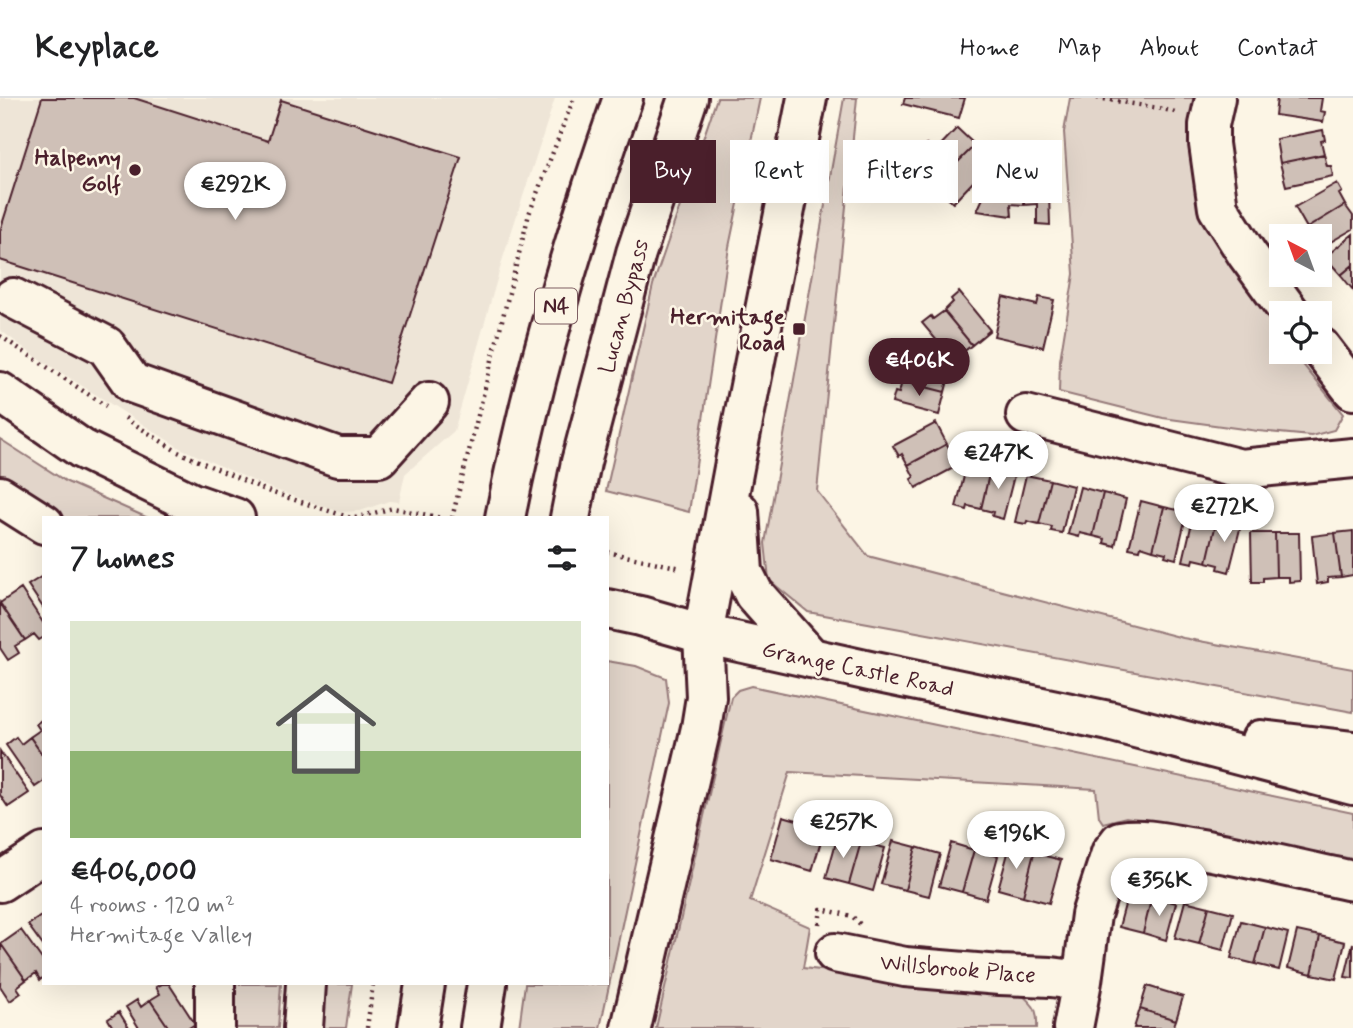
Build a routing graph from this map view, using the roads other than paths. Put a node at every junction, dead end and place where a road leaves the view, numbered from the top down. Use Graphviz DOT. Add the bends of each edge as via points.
graph roads {
  1 [pos="623,98"];
  2 [pos="688,98"];
  3 [pos="807,98"];
  4 [pos="1198,106"];
  5 [pos="13,298"];
  6 [pos="1281,301"];
  7 [pos="1332,363"];
  8 [pos="1353,390"];
  9 [pos="0,392"];
  10 [pos="429,402"];
  11 [pos="1026,415"];
  12 [pos="736,457"];
  13 [pos="1353,458"];
  14 [pos="1,502"];
  15 [pos="229,516"];
  16 [pos="505,516"];
  17 [pos="570,516"];
  18 [pos="42,523"];
  19 [pos="624,612"];
  20 [pos="703,634"];
  21 [pos="811,658"];
  22 [pos="1109,721"];
  23 [pos="1353,751"];
  24 [pos="1353,785"];
  25 [pos="42,854"];
  26 [pos="1353,880"];
  27 [pos="0,882"];
  28 [pos="826,944"];
  29 [pos="1082,981"];
  30 [pos="215,985"];
  31 [pos="306,985"];
  32 [pos="425,985"];
  33 [pos="487,985"];
  34 [pos="215,1028"];
  35 [pos="303,1028"];
  36 [pos="418,1028"];
  37 [pos="480,1028"];
  38 [pos="631,1028"];
  39 [pos="1073,1028"];
  1 -- 16 [label="main road, N4" via="565,273"];
  2 -- 17 [label="main road, Lucan Bypass" via="636,253"];
  3 -- 12 [label="main road"];
  4 -- 6 [label="main road" via="1209,125 1218,208"];
  5 -- 10 [label="main road" via="106,346 132,383 338,457 379,457"];
  7 -- 8 [label="main road"];
  9 -- 15 [label="main road" via="82,449 192,503"];
  11 -- 13 [label="main road" via="1241,470"];
  12 -- 20 [label="main road"];
  12 -- 21 [label="main road" via="743,572 754,594"];
  14 -- 18 [label="main road"];
  19 -- 20 [label="main road, Grange Castle Road"];
  20 -- 21 [label="main road, Grange Castle Road"];
  20 -- 38 [label="main road" via="706,696 701,728"];
  21 -- 22 [label="main road, Grange Castle Road"];
  22 -- 23 [label="main road, Grange Castle Road"];
  22 -- 24 [label="main road, Grange Castle Road"];
  25 -- 27 [label="main road"];
  26 -- 29 [label="main road" via="1226,853 1154,841 1120,841 1111,853 1091,915"];
  28 -- 29 [label="main road, Willsbrook Place" via="905,967"];
  29 -- 39 [label="main road"];
  30 -- 34 [label="main road"];
  31 -- 35 [label="main road"];
  32 -- 36 [label="main road"];
  33 -- 37 [label="main road"];
}
